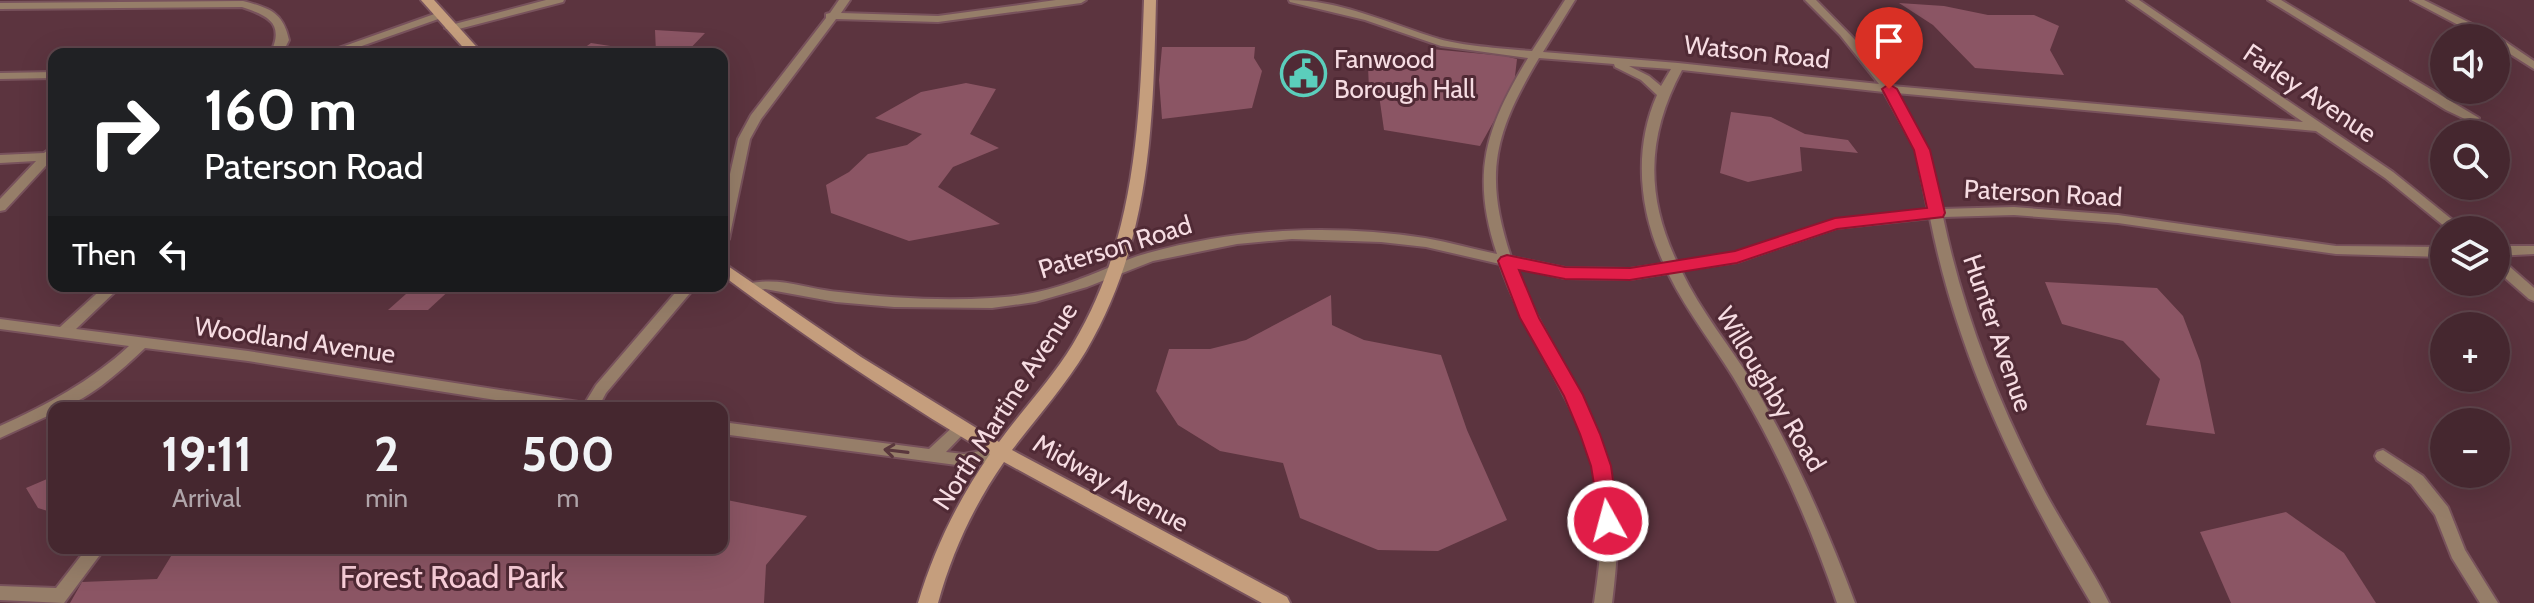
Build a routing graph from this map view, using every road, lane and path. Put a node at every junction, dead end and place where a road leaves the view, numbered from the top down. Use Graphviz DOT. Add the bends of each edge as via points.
graph roads {
  1 [pos="427,0"];
  2 [pos="559,0"];
  3 [pos="845,0"];
  4 [pos="1081,0"];
  5 [pos="1150,0"];
  6 [pos="1294,0"];
  7 [pos="1570,0"];
  8 [pos="1810,0"];
  9 [pos="2132,0"];
  10 [pos="2273,0"];
  11 [pos="2416,0"];
  12 [pos="188,2"];
  13 [pos="0,6"];
  14 [pos="440,15"];
  15 [pos="830,16"];
  16 [pos="2464,24"];
  17 [pos="451,28"];
  18 [pos="278,48"];
  19 [pos="345,48"];
  20 [pos="470,48"];
  21 [pos="2510,50"];
  22 [pos="1536,55"];
  23 [pos="1602,60"];
  24 [pos="1678,66"];
  25 [pos="2534,66"];
  26 [pos="48,75"];
  27 [pos="0,76"];
  28 [pos="1889,89"];
  29 [pos="1662,93"];
  30 [pos="2473,118"];
  31 [pos="2316,127"];
  32 [pos="48,154"];
  33 [pos="48,156"];
  34 [pos="0,159"];
  35 [pos="0,207"];
  36 [pos="728,212"];
  37 [pos="1937,213"];
  38 [pos="2440,216"];
  39 [pos="2534,250"];
  40 [pos="2510,251"];
  41 [pos="2430,252"];
  42 [pos="1507,261"];
  43 [pos="1672,269"];
  44 [pos="728,272"];
  45 [pos="1115,272"];
  46 [pos="2510,275"];
  47 [pos="749,288"];
  48 [pos="107,292"];
  49 [pos="684,292"];
  50 [pos="2534,296"];
  51 [pos="0,324"];
  52 [pos="64,331"];
  53 [pos="142,342"];
  54 [pos="59,402"];
  55 [pos="542,402"];
  56 [pos="593,402"];
  57 [pos="48,408"];
  58 [pos="961,428"];
  59 [pos="728,429"];
  60 [pos="0,432"];
  61 [pos="1001,453"];
  62 [pos="932,456"];
  63 [pos="2383,456"];
  64 [pos="92,554"];
  65 [pos="0,593"];
  66 [pos="57,599"];
  67 [pos="928,603"];
  68 [pos="1280,603"];
  69 [pos="1603,603"];
  70 [pos="1846,603"];
  71 [pos="2100,603"];
  72 [pos="2489,603"];
  1 -- 14 [label="main road"];
  2 -- 17 [label="street"];
  3 -- 15 [label="street"];
  4 -- 15 [label="street" via="938,19"];
  5 -- 45 [label="main road, North Martine Avenue" via="1140,188"];
  6 -- 22 [label="street, Watson Road" via="1441,43"];
  7 -- 22 [label="street"];
  8 -- 28 [label="street, Hunter Avenue"];
  9 -- 31 [label="street, Farley Avenue"];
  10 -- 30 [label="street"];
  11 -- 16 [label="street"];
  12 -- 13 [label="street"];
  12 -- 18 [label="street" via="243,4 273,15 283,34"];
  14 -- 17 [label="main road"];
  14 -- 19 [label="street"];
  15 -- 36 [label="street" via="744,139"];
  17 -- 20 [label="main road"];
  21 -- 25 [label="street"];
  22 -- 23 [label="street, Watson Road"];
  22 -- 42 [label="street" via="1504,112 1491,151 1491,209"];
  23 -- 24 [label="street, Watson Road"];
  23 -- 29 [label="street" via="1639,74"];
  24 -- 28 [label="street, Watson Road"];
  24 -- 29 [label="street, Willoughby Road"];
  26 -- 27 [label="street"];
  28 -- 31 [label="street, Watson Road"];
  28 -- 37 [label="street, Hunter Avenue" via="1922,150"];
  29 -- 43 [label="street, Willoughby Road" via="1647,140 1647,171"];
  31 -- 38 [label="street, Farley Avenue"];
  32 -- 34 [label="street"];
  33 -- 35 [label="street"];
  37 -- 41 [label="street, Paterson Road" via="2060,213 2336,250"];
  37 -- 43 [label="street, Paterson Road" via="1835,224 1737,257"];
  37 -- 71 [label="street, Hunter Avenue" via="1955,297 2017,456"];
  39 -- 40 [label="street"];
  42 -- 43 [label="street, Paterson Road" via="1587,275"];
  42 -- 45 [label="street, Paterson Road" via="1396,239 1292,235 1193,248 1150,257"];
  42 -- 69 [label="street" via="1529,318 1573,395 1601,466 1609,541"];
  43 -- 70 [label="street, Willoughby Road" via="1752,394 1804,492"];
  44 -- 47 [label="main road, Midway Avenue"];
  45 -- 47 [label="street, Paterson Road" via="1035,297 967,305 836,297 765,284"];
  45 -- 61 [label="main road, North Martine Avenue" via="1079,348"];
  46 -- 50 [label="street"];
  47 -- 58 [label="main road, Midway Avenue"];
  48 -- 52 [label="street"];
  49 -- 56 [label="street"];
  51 -- 52 [label="street, Woodland Avenue"];
  52 -- 53 [label="street, Woodland Avenue"];
  53 -- 54 [label="street" via="115,367"];
  53 -- 55 [label="street, Woodland Avenue"];
  57 -- 60 [label="street"];
  58 -- 61 [label="main road, Midway Avenue"];
  58 -- 62 [label="street"];
  62 -- 59 [label="street, one-way"];
  61 -- 62 [label="street" via="964,460"];
  61 -- 67 [label="main road, North Martine Avenue" via="957,525"];
  61 -- 68 [label="main road, Midway Avenue"];
  63 -- 72 [label="street" via="2417,480 2442,512 2458,553"];
  64 -- 66 [label="street"];
  65 -- 66 [label="street"];
}
